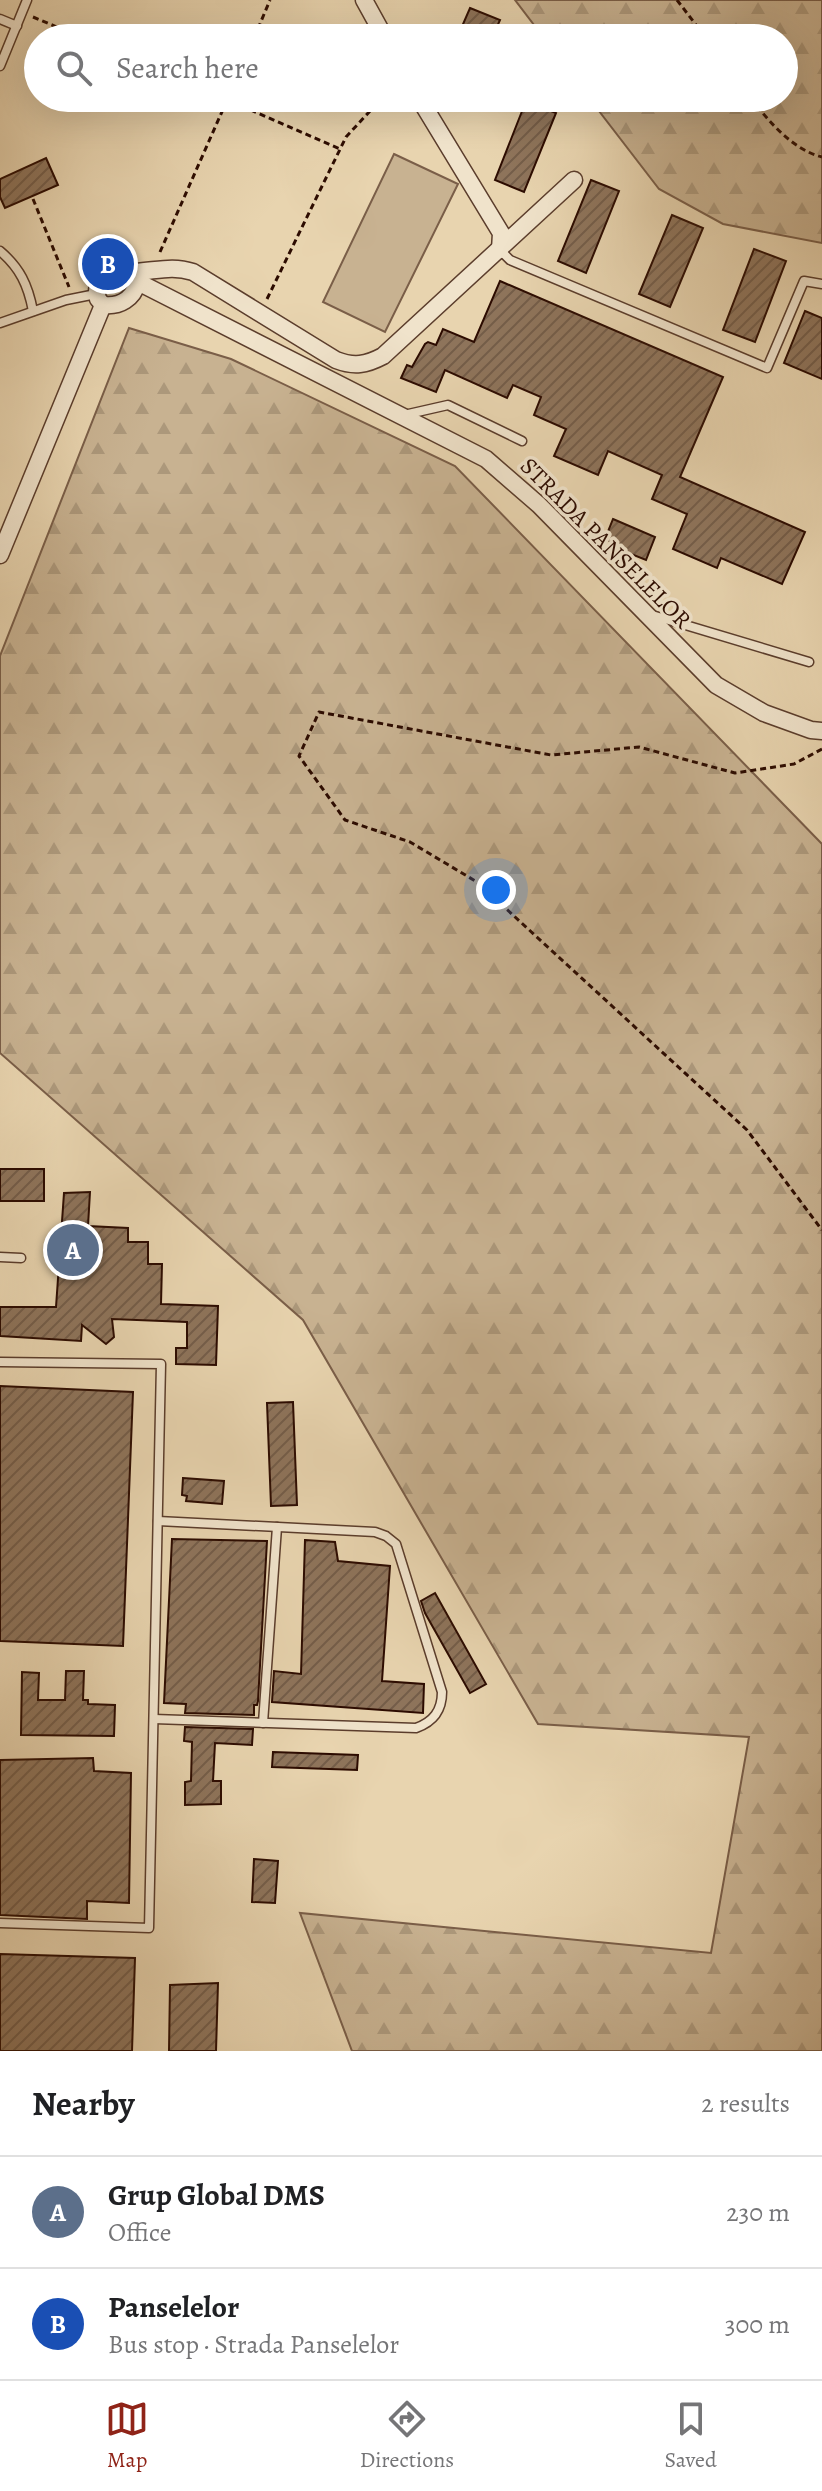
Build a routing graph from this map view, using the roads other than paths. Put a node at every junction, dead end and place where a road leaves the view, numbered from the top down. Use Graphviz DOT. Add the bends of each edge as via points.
graph roads {
  1 [pos="27,0"];
  2 [pos="364,0"];
  3 [pos="0,19"];
  4 [pos="377,24"];
  5 [pos="17,26"];
  6 [pos="0,66"];
  7 [pos="428,112"];
  8 [pos="574,180"];
  9 [pos="500,250"];
  10 [pos="0,251"];
  11 [pos="135,278"];
  12 [pos="822,284"];
  13 [pos="99,299"];
  14 [pos="33,311"];
  15 [pos="0,323"];
  16 [pos="402,416"];
  17 [pos="522,441"];
  18 [pos="0,555"];
  19 [pos="643,612"];
  20 [pos="809,662"];
  21 [pos="822,731"];
  22 [pos="0,1257"];
  23 [pos="21,1258"];
  24 [pos="0,1362"];
  25 [pos="158,1521"];
  26 [pos="277,1527"];
  27 [pos="154,1719"];
  28 [pos="263,1723"];
  29 [pos="0,1923"];
  1 -- 5 [label="lane"];
  2 -- 4 [label="street"];
  3 -- 5 [label="lane"];
  5 -- 6 [label="lane"];
  7 -- 9 [label="street" via="501,233"];
  8 -- 9 [label="street"];
  9 -- 11 [label="street" via="370,363 336,360 193,272 179,267"];
  9 -- 12 [label="lane" via="510,260 767,368 804,281"];
  10 -- 14 [label="lane" via="23,276"];
  11 -- 13 [label="street" via="134,293 125,302 113,306"];
  11 -- 13 [label="street" via="117,271 101,280"];
  11 -- 16 [label="street, STRADA PANSELELOR"];
  13 -- 14 [label="lane" via="73,298"];
  13 -- 18 [label="street"];
  14 -- 15 [label="lane"];
  16 -- 17 [label="lane" via="448,405"];
  16 -- 19 [label="street, STRADA PANSELELOR" via="486,459 539,505"];
  19 -- 20 [label="lane"];
  19 -- 21 [label="street, STRADA PANSELELOR" via="716,685 764,713"];
  22 -- 23 [label="lane"];
  24 -- 25 [label="lane" via="161,1364"];
  25 -- 26 [label="lane"];
  25 -- 27 [label="lane"];
  26 -- 28 [label="lane"];
  26 -- 28 [label="lane" via="375,1532 396,1544 442,1699 432,1720 416,1728"];
  27 -- 28 [label="lane"];
  27 -- 29 [label="lane" via="149,1928"];
}
